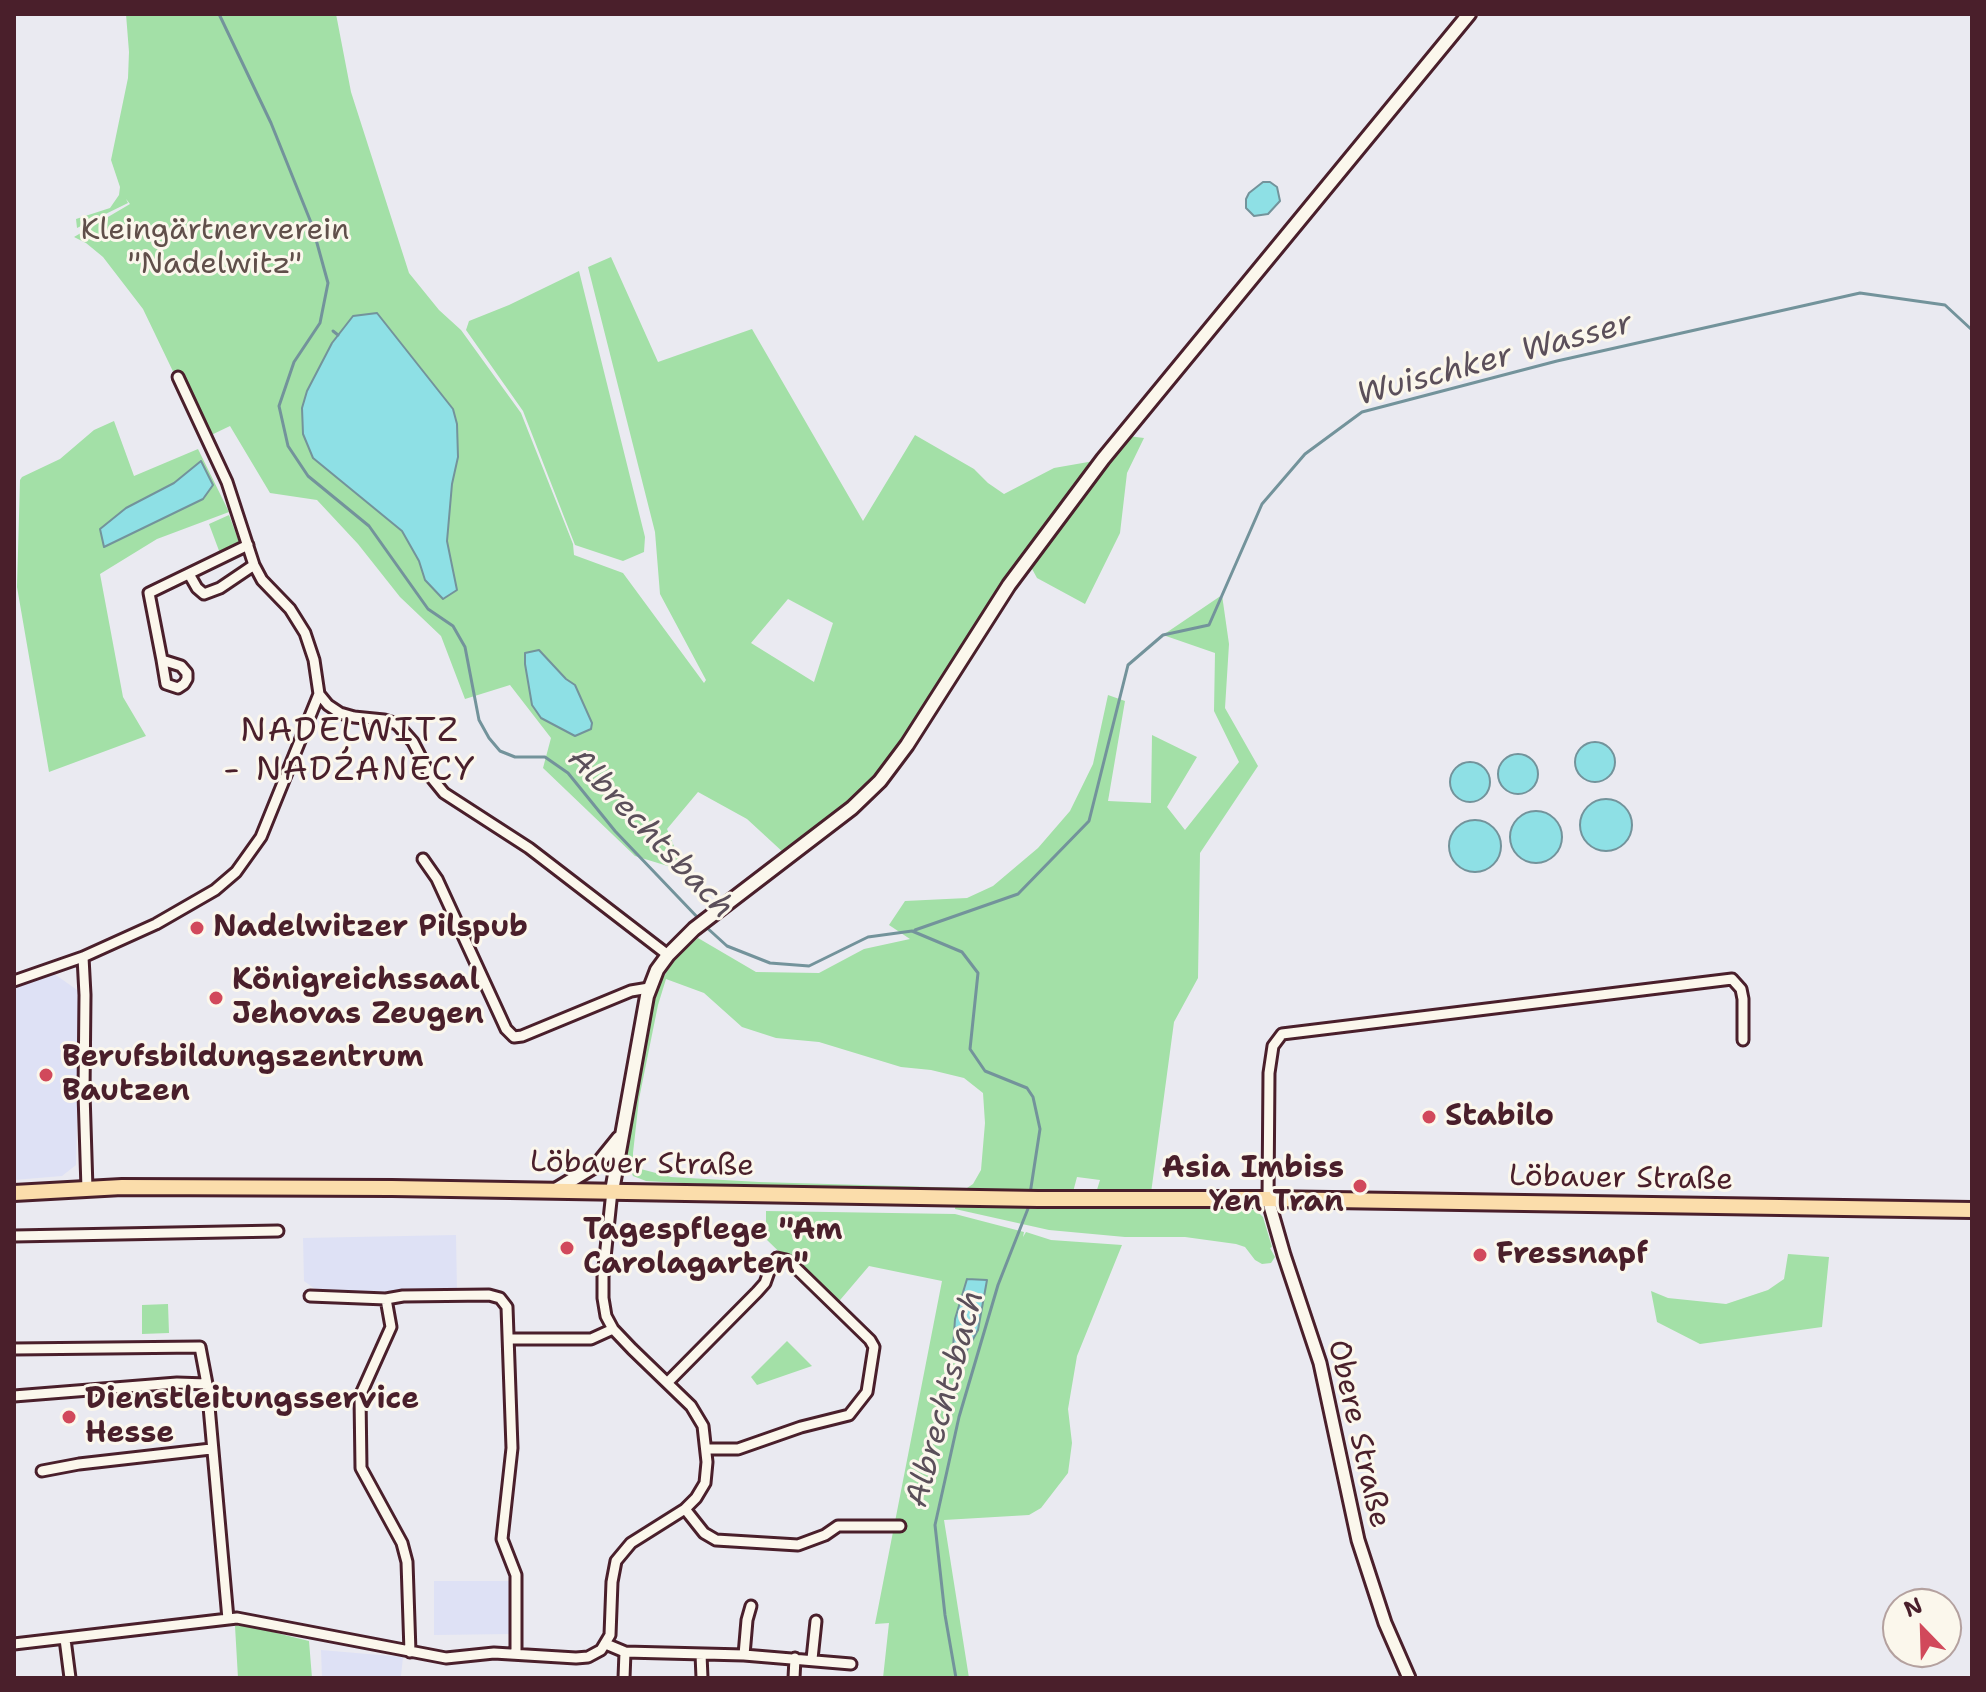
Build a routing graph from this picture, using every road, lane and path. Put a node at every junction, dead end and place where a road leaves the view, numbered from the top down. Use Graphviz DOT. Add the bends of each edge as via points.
graph roads {
  1 [pos="1469,14"];
  2 [pos="178,377"];
  3 [pos="248,545"];
  4 [pos="254,565"];
  5 [pos="189,574"];
  6 [pos="162,660"];
  7 [pos="319,694"];
  8 [pos="423,859"];
  9 [pos="668,955"];
  10 [pos="83,957"];
  11 [pos="14,981"];
  12 [pos="649,988"];
  13 [pos="1743,1040"];
  14 [pos="619,1138"];
  15 [pos="87,1189"];
  16 [pos="557,1189"];
  17 [pos="612,1191"];
  18 [pos="14,1193"];
  19 [pos="1268,1199"];
  20 [pos="1972,1210"];
  21 [pos="278,1231"];
  22 [pos="14,1236"];
  23 [pos="310,1296"];
  24 [pos="386,1299"];
  25 [pos="613,1329"];
  26 [pos="510,1339"];
  27 [pos="14,1349"];
  28 [pos="668,1382"];
  29 [pos="207,1384"];
  30 [pos="14,1396"];
  31 [pos="211,1449"];
  32 [pos="707,1449"];
  33 [pos="42,1471"];
  34 [pos="685,1509"];
  35 [pos="900,1526"];
  36 [pos="751,1606"];
  37 [pos="228,1619"];
  38 [pos="816,1621"];
  39 [pos="65,1639"];
  40 [pos="14,1644"];
  41 [pos="606,1644"];
  42 [pos="410,1652"];
  43 [pos="625,1652"];
  44 [pos="516,1654"];
  45 [pos="701,1654"];
  46 [pos="744,1655"];
  47 [pos="795,1658"];
  48 [pos="812,1659"];
  49 [pos="851,1664"];
  50 [pos="70,1678"];
  51 [pos="624,1678"];
  52 [pos="702,1678"];
  53 [pos="794,1678"];
  54 [pos="1409,1678"];
  1 -- 9 [label="main road" via="1103,459 1009,585 880,781"];
  2 -- 3 [label="street" via="227,482"];
  3 -- 4 [label="street"];
  3 -- 5 [label="street"];
  4 -- 5 [label="street" via="204,594"];
  4 -- 7 [label="street" via="305,633"];
  5 -- 6 [label="street" via="149,593"];
  7 -- 9 [label="street" via="340,713 397,724 444,793 529,848"];
  7 -- 10 [label="street" via="261,837 236,872 180,911"];
  8 -- 12 [label="street" via="514,1037"];
  9 -- 12 [label="main road"];
  10 -- 11 [label="street"];
  10 -- 15 [label="street"];
  12 -- 14 [label="main road"];
  13 -- 19 [label="street" via="1743,999 1732,979 1282,1034 1273,1046 1269,1073"];
  14 -- 16 [label="main road" via="598,1164"];
  14 -- 17 [label="main road"];
  15 -- 16 [label="main road, Löbauer Straße"];
  15 -- 18 [label="main road, Löbauer Straße"];
  16 -- 17 [label="main road, Löbauer Straße"];
  17 -- 19 [label="main road, Löbauer Straße"];
  17 -- 25 [label="street" via="603,1298"];
  19 -- 20 [label="main road, Löbauer Straße"];
  19 -- 54 [label="street, Obere Straße" via="1320,1363 1358,1540"];
  21 -- 22 [label="street"];
  23 -- 24 [label="street"];
  24 -- 26 [label="street" via="495,1296 507,1307"];
  24 -- 42 [label="street" via="391,1327 360,1396 361,1468 402,1543"];
  25 -- 26 [label="street" via="591,1339"];
  25 -- 28 [label="street"];
  26 -- 44 [label="street" via="512,1448 502,1539 516,1575"];
  27 -- 29 [label="street" via="200,1347"];
  28 -- 32 [label="street" via="699,1417"];
  28 -- 32 [label="street" via="757,1292 777,1258 795,1267 870,1340 874,1347 867,1392 849,1415 738,1449"];
  29 -- 30 [label="street"];
  29 -- 31 [label="street"];
  31 -- 33 [label="street"];
  31 -- 37 [label="street"];
  32 -- 34 [label="street" via="705,1483"];
  34 -- 35 [label="street" via="716,1540 798,1545 838,1526"];
  34 -- 41 [label="street" via="639,1537 616,1561"];
  36 -- 46 [label="street"];
  37 -- 39 [label="street"];
  37 -- 42 [label="street"];
  38 -- 48 [label="street"];
  39 -- 40 [label="street"];
  39 -- 50 [label="street"];
  41 -- 43 [label="street"];
  41 -- 44 [label="street" via="588,1657"];
  42 -- 44 [label="street" via="446,1658"];
  43 -- 45 [label="street"];
  43 -- 51 [label="street"];
  45 -- 46 [label="street"];
  45 -- 52 [label="street"];
  46 -- 47 [label="street"];
  47 -- 48 [label="street"];
  47 -- 53 [label="street"];
  48 -- 49 [label="street"];
}
